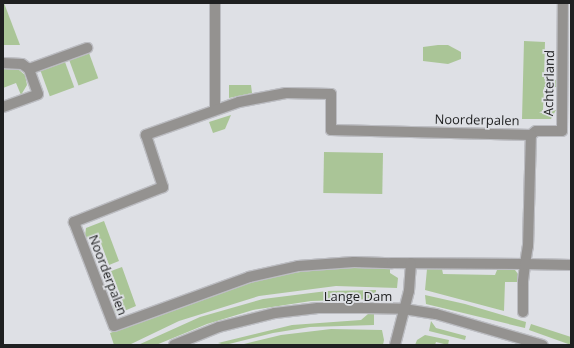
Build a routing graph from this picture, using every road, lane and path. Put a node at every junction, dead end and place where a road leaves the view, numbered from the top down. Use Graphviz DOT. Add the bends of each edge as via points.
graph roads {
  1 [pos="215,3"];
  2 [pos="563,3"];
  3 [pos="87,48"];
  4 [pos="3,63"];
  5 [pos="29,69"];
  6 [pos="567,101"];
  7 [pos="3,107"];
  8 [pos="215,109"];
  9 [pos="531,135"];
  10 [pos="411,263"];
  11 [pos="525,264"];
  12 [pos="571,265"];
  13 [pos="404,309"];
  14 [pos="523,312"];
  15 [pos="174,345"];
  16 [pos="395,345"];
  17 [pos="543,345"];
  1 -- 8 [label="street"];
  2 -- 6 [label="street, Achterland"];
  3 -- 5 [label="street"];
  4 -- 5 [label="street" via="22,64"];
  5 -- 7 [label="street" via="38,94"];
  6 -- 9 [label="street, Achterland" via="562,131 536,131"];
  8 -- 9 [label="street, Noorderpalen" via="272,95 331,94 331,130"];
  8 -- 10 [label="street, Noorderpalen" via="146,135 163,187 74,222 114,326 266,272 338,263"];
  9 -- 11 [label="street, Noorderpalen"];
  10 -- 11 [label="street, Noorderpalen"];
  10 -- 13 [label="street" via="409,291"];
  11 -- 12 [label="street"];
  11 -- 14 [label="street"];
  13 -- 15 [label="street, Lange Dam" via="318,308 275,313 219,327"];
  13 -- 16 [label="street"];
  13 -- 17 [label="street, Lange Dam" via="480,325"];
}
